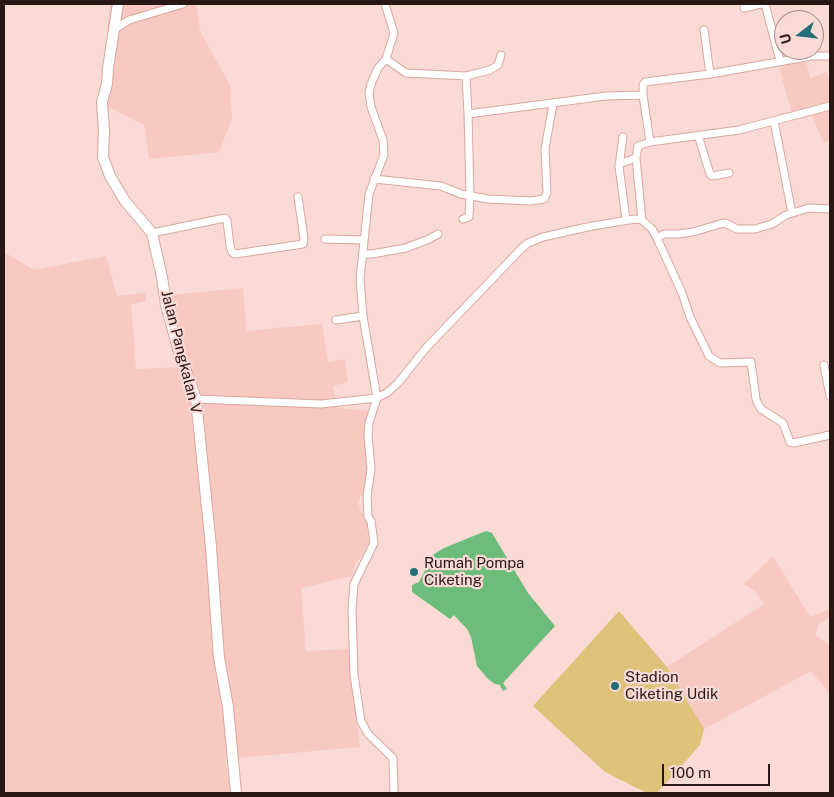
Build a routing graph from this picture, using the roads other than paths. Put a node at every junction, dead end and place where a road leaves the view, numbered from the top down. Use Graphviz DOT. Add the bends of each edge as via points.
graph roads {
  1 [pos="118,4"];
  2 [pos="183,4"];
  3 [pos="385,4"];
  4 [pos="761,4"];
  5 [pos="765,4"];
  6 [pos="744,8"];
  7 [pos="115,30"];
  8 [pos="704,30"];
  9 [pos="502,55"];
  10 [pos="830,56"];
  11 [pos="386,59"];
  12 [pos="780,61"];
  13 [pos="710,74"];
  14 [pos="466,76"];
  15 [pos="643,95"];
  16 [pos="553,104"];
  17 [pos="830,106"];
  18 [pos="468,114"];
  19 [pos="774,121"];
  20 [pos="698,136"];
  21 [pos="623,137"];
  22 [pos="650,142"];
  23 [pos="636,158"];
  24 [pos="619,164"];
  25 [pos="729,172"];
  26 [pos="374,179"];
  27 [pos="470,195"];
  28 [pos="298,197"];
  29 [pos="830,209"];
  30 [pos="792,213"];
  31 [pos="463,219"];
  32 [pos="626,220"];
  33 [pos="642,220"];
  34 [pos="152,233"];
  35 [pos="438,234"];
  36 [pos="657,238"];
  37 [pos="325,239"];
  38 [pos="364,240"];
  39 [pos="363,254"];
  40 [pos="363,316"];
  41 [pos="336,320"];
  42 [pos="824,365"];
  43 [pos="830,396"];
  44 [pos="196,398"];
  45 [pos="377,398"];
  46 [pos="830,435"];
  47 [pos="236,793"];
  48 [pos="394,793"];
  1 -- 7 [label="street, Jalan Pangkalan V"];
  2 -- 7 [label="street" via="129,20"];
  3 -- 11 [label="street" via="394,33"];
  4 -- 6 [label="street"];
  5 -- 12 [label="street"];
  7 -- 34 [label="street, Jalan Pangkalan V" via="102,102 102,157 125,201"];
  8 -- 13 [label="street"];
  9 -- 14 [label="street" via="498,65 490,70"];
  10 -- 12 [label="street"];
  11 -- 14 [label="street" via="406,73"];
  11 -- 26 [label="street" via="378,68 369,93 384,147"];
  12 -- 13 [label="street"];
  13 -- 15 [label="street" via="651,80 643,85"];
  14 -- 18 [label="street"];
  15 -- 16 [label="street" via="615,95"];
  15 -- 22 [label="street"];
  16 -- 18 [label="street"];
  16 -- 27 [label="street" via="545,149 546,197 531,201"];
  17 -- 19 [label="street"];
  18 -- 27 [label="street"];
  19 -- 20 [label="street"];
  19 -- 30 [label="street"];
  20 -- 22 [label="street"];
  20 -- 25 [label="street" via="710,174"];
  21 -- 24 [label="street"];
  22 -- 23 [label="street" via="638,146"];
  23 -- 24 [label="street"];
  23 -- 33 [label="street"];
  24 -- 32 [label="street"];
  26 -- 27 [label="street" via="441,186"];
  26 -- 38 [label="street" via="369,194"];
  27 -- 31 [label="street" via="469,217"];
  28 -- 34 [label="street" via="304,238 302,244 235,254 230,246 225,218"];
  29 -- 30 [label="street" via="809,208"];
  30 -- 36 [label="street" via="755,229 737,229 725,223"];
  32 -- 33 [label="street"];
  32 -- 45 [label="street" via="562,232 528,243 426,348 398,383"];
  33 -- 36 [label="street"];
  34 -- 44 [label="street, Jalan Pangkalan V" via="166,305"];
  35 -- 39 [label="street" via="406,248"];
  36 -- 46 [label="street" via="709,356 720,362 751,362 758,404 783,423 790,442"];
  37 -- 38 [label="street"];
  38 -- 39 [label="street"];
  39 -- 40 [label="street" via="360,279"];
  40 -- 41 [label="street"];
  40 -- 45 [label="street"];
  42 -- 43 [label="street"];
  44 -- 45 [label="street" via="321,404"];
  44 -- 47 [label="street, Jalan Pangkalan V" via="219,658 228,707"];
  45 -- 48 [label="street" via="369,423 371,469 366,496 374,543 352,592 354,675 363,725 393,758"];
}
